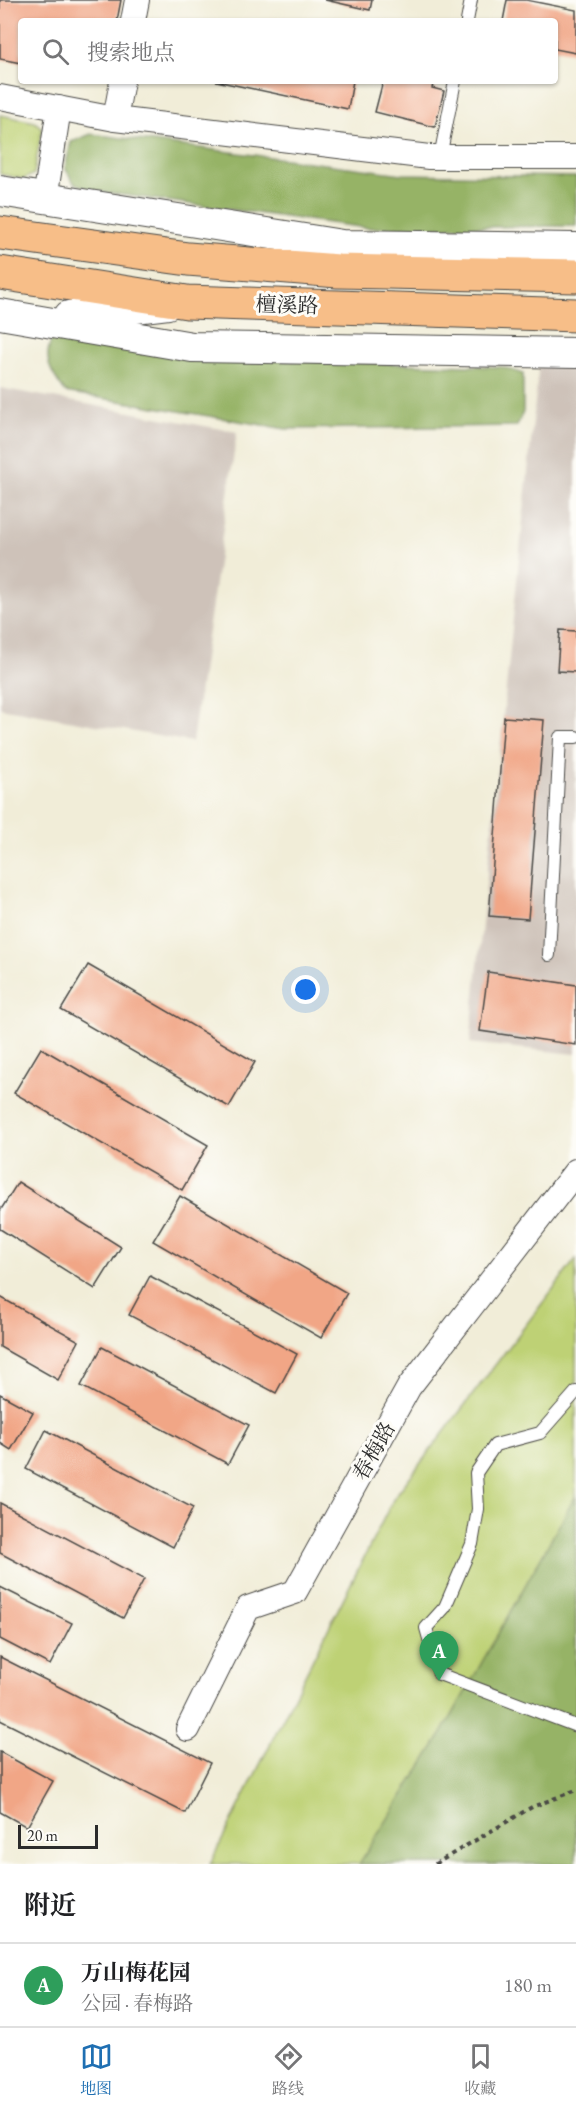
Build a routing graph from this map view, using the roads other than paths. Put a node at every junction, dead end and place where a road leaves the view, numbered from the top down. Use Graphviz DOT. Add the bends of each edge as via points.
graph roads {
  1 [pos="137,0"];
  2 [pos="471,0"];
  3 [pos="134,18"];
  4 [pos="468,18"];
  5 [pos="121,84"];
  6 [pos="454,84"];
  7 [pos="0,97"];
  8 [pos="59,108"];
  9 [pos="115,119"];
  10 [pos="440,157"];
  11 [pos="576,157"];
  12 [pos="0,191"];
  13 [pos="45,199"];
  14 [pos="0,233"];
  15 [pos="576,248"];
  16 [pos="182,258"];
  17 [pos="380,259"];
  18 [pos="0,273"];
  19 [pos="576,276"];
  20 [pos="187,302"];
  21 [pos="0,315"];
  22 [pos="576,315"];
  23 [pos="34,320"];
  24 [pos="576,353"];
  25 [pos="576,737"];
  26 [pos="549,955"];
  27 [pos="576,1171"];
  28 [pos="576,1392"];
  29 [pos="576,1726"];
  30 [pos="188,1729"];
  1 -- 3 [label="street"];
  2 -- 4 [label="lane"];
  5 -- 9 [label="street"];
  6 -- 10 [label="lane"];
  7 -- 8 [label="street"];
  8 -- 9 [label="street"];
  8 -- 13 [label="street"];
  9 -- 10 [label="street"];
  10 -- 11 [label="street"];
  12 -- 13 [label="street"];
  13 -- 16 [label="street"];
  13 -- 17 [label="street" via="342,245"];
  14 -- 16 [label="main road, 檀溪路"];
  15 -- 17 [label="street"];
  16 -- 17 [label="main road, 檀溪路" via="338,271"];
  17 -- 19 [label="main road, 檀溪路"];
  18 -- 20 [label="main road, 檀溪路"];
  20 -- 22 [label="main road, 檀溪路"];
  20 -- 23 [label="street"];
  21 -- 23 [label="street"];
  23 -- 24 [label="street" via="192,346"];
  25 -- 26 [label="lane" via="560,737"];
  27 -- 30 [label="street, 春梅路" via="409,1387 296,1592 248,1608"];
  28 -- 29 [label="lane" via="540,1433 495,1445 476,1473 478,1509 472,1544 445,1607 426,1628 439,1674"];
}
